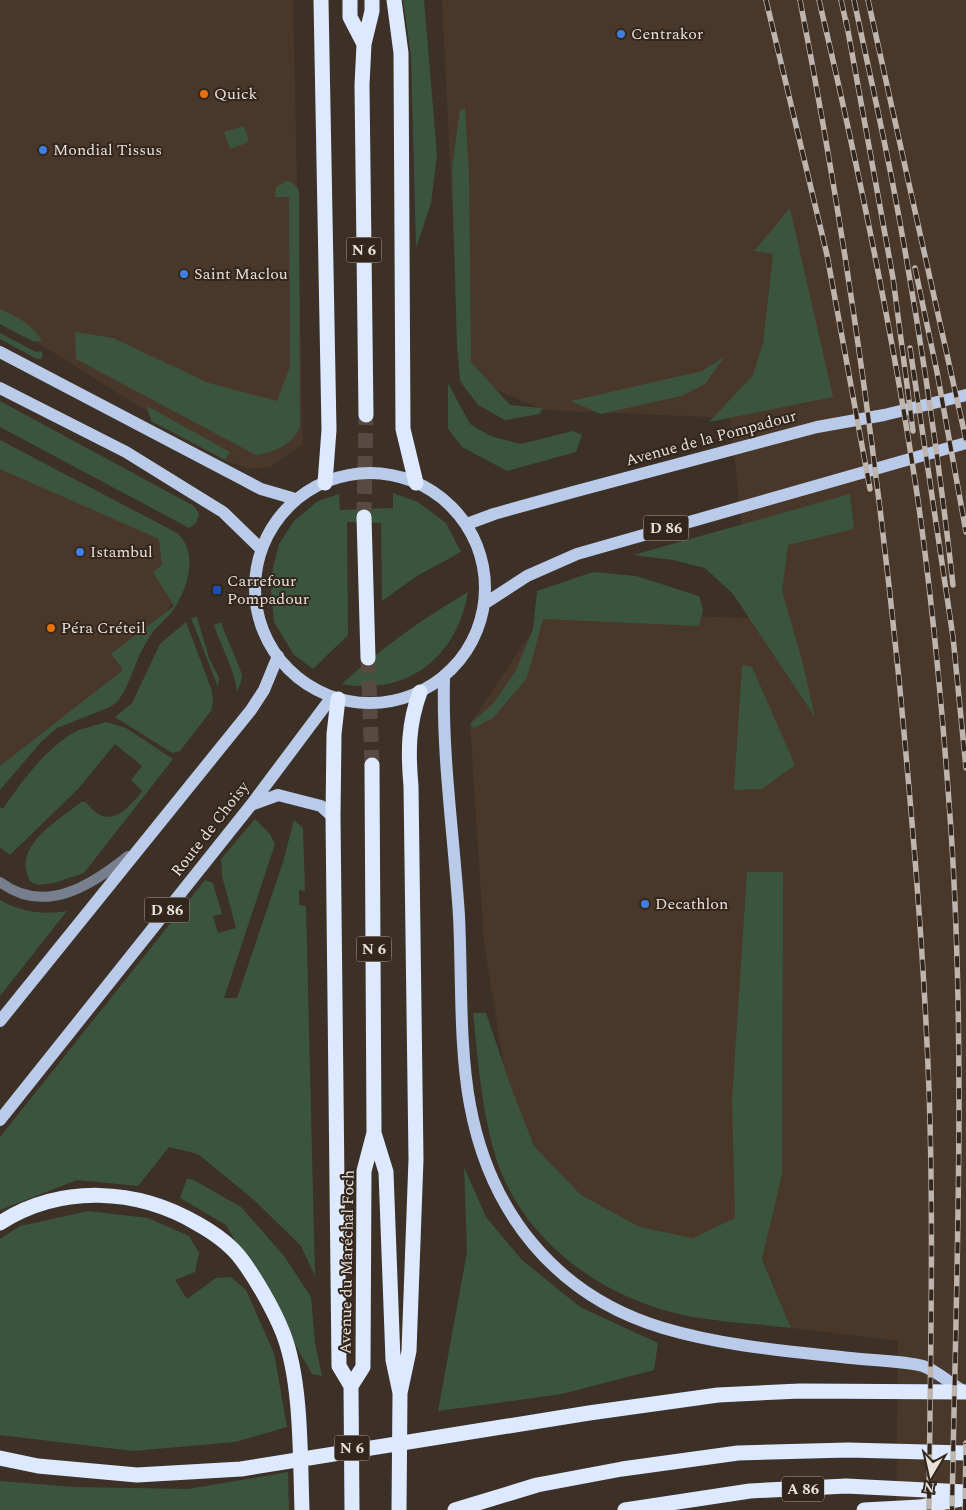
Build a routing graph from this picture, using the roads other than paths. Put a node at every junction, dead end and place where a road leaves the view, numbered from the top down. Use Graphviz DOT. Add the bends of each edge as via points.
graph roads {
  1 [pos="321,0"];
  2 [pos="350,0"];
  3 [pos="372,0"];
  4 [pos="394,0"];
  5 [pos="364,44"];
  6 [pos="0,352"];
  7 [pos="0,388"];
  8 [pos="966,395"];
  9 [pos="366,415"];
  10 [pos="966,443"];
  11 [pos="324,482"];
  12 [pos="416,483"];
  13 [pos="292,498"];
  14 [pos="364,517"];
  15 [pos="467,524"];
  16 [pos="260,548"];
  17 [pos="487,602"];
  18 [pos="278,656"];
  19 [pos="368,658"];
  20 [pos="444,679"];
  21 [pos="420,692"];
  22 [pos="335,698"];
  23 [pos="372,765"];
  24 [pos="251,805"];
  25 [pos="333,817"];
  26 [pos="143,845"];
  27 [pos="0,882"];
  28 [pos="0,1021"];
  29 [pos="0,1120"];
  30 [pos="374,1133"];
  31 [pos="0,1223"];
  32 [pos="351,1386"];
  33 [pos="965,1392"];
  34 [pos="400,1393"];
  35 [pos="966,1453"];
  36 [pos="0,1458"];
  37 [pos="966,1492"];
  38 [pos="966,1498"];
  39 [pos="302,1510"];
  40 [pos="352,1510"];
  41 [pos="398,1510"];
  42 [pos="455,1510"];
  43 [pos="625,1510"];
  44 [pos="864,1510"];
  1 -- 11 [label="highway" via="329,430"];
  2 -- 5 [label="highway" via="350,17"];
  3 -- 5 [label="highway, N 6"];
  4 -- 12 [label="highway" via="401,53 403,429"];
  5 -- 9 [label="highway, N 6"];
  6 -- 13 [label="main road" via="252,484"];
  7 -- 16 [label="main road" via="126,452 223,512"];
  8 -- 15 [label="main road, Avenue de la Pompadour" via="817,427"];
  10 -- 17 [label="main road, D 86" via="577,554 527,576"];
  11 -- 12 [label="main road" via="354,475 386,476"];
  11 -- 13 [label="main road"];
  12 -- 15 [label="main road" via="447,501"];
  13 -- 16 [label="main road" via="272,520"];
  14 -- 19 [label="highway"];
  15 -- 17 [label="main road" via="488,579"];
  16 -- 18 [label="main road" via="256,588 258,608 262,626"];
  17 -- 20 [label="main road" via="473,644"];
  18 -- 22 [label="main road" via="303,682"];
  18 -- 26 [label="main road" via="267,684 251,710"];
  20 -- 21 [label="main road"];
  20 -- 33 [label="main road" via="444,735 470,1105 483,1156 501,1199 528,1241 564,1277 611,1307 661,1328 779,1350 924,1366"];
  21 -- 22 [label="main road" via="377,702"];
  21 -- 34 [label="highway" via="413,711 408,750 416,1159 409,1351"];
  22 -- 24 [label="main road, Route de Choisy / D 86"];
  22 -- 25 [label="highway"];
  23 -- 30 [label="highway, Avenue du Maréchal Foch / N 6"];
  24 -- 25 [label="main road" via="278,795 322,806"];
  24 -- 29 [label="main road, Route de Choisy / D 86"];
  25 -- 32 [label="highway" via="339,1366"];
  26 -- 27 [label="street" via="100,880 64,895 36,897"];
  26 -- 28 [label="main road"];
  30 -- 32 [label="highway, Avenue du Maréchal Foch / N 6" via="364,1171 362,1367"];
  30 -- 34 [label="highway, Avenue du Maréchal Foch / N 6" via="386,1172 393,1360"];
  31 -- 39 [label="highway" via="13,1215 78,1196 128,1198 161,1205 195,1222 214,1233 242,1259 283,1334 294,1379"];
  32 -- 40 [label="highway, Avenue du Maréchal Foch / N 6"];
  33 -- 36 [label="highway" via="800,1391 718,1395 589,1412 241,1469 137,1475 38,1466"];
  34 -- 41 [label="highway, Avenue du Maréchal Foch / N 6"];
  35 -- 42 [label="highway" via="848,1450 738,1453 537,1485"];
  37 -- 43 [label="highway, A 86" via="846,1486 750,1491"];
  38 -- 44 [label="highway" via="920,1508"];
}
